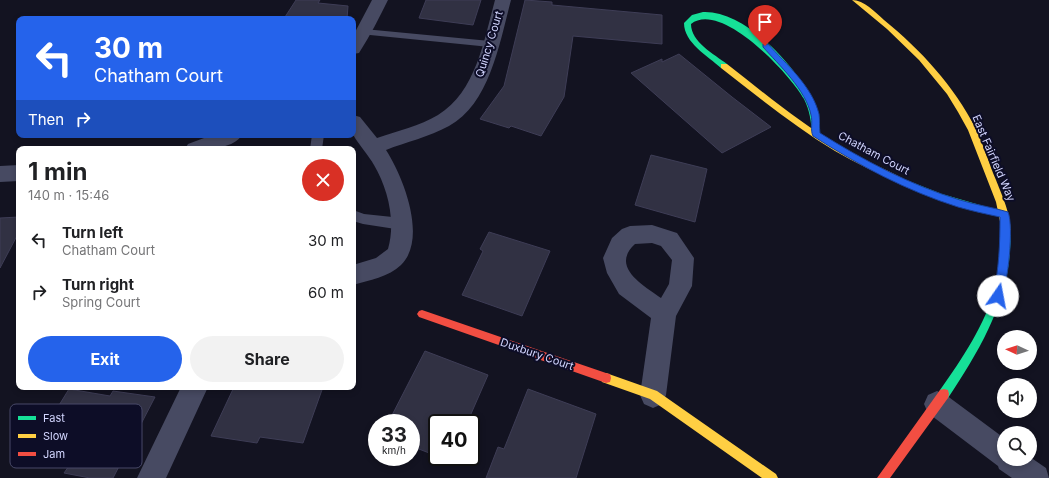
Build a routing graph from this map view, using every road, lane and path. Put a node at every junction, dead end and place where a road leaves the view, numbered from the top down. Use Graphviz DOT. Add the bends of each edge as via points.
graph roads {
  1 [pos="380,0"];
  2 [pos="503,0"];
  3 [pos="854,0"];
  4 [pos="364,32"];
  5 [pos="356,44"];
  6 [pos="490,44"];
  7 [pos="356,126"];
  8 [pos="816,134"];
  9 [pos="224,138"];
  10 [pos="203,146"];
  11 [pos="374,147"];
  12 [pos="16,172"];
  13 [pos="0,174"];
  14 [pos="1004,215"];
  15 [pos="356,216"];
  16 [pos="402,224"];
  17 [pos="356,274"];
  18 [pos="422,314"];
  19 [pos="664,314"];
  20 [pos="194,390"];
  21 [pos="653,395"];
  22 [pos="937,404"];
  23 [pos="997,450"];
  24 [pos="1020,466"];
  25 [pos="151,478"];
  26 [pos="772,478"];
  27 [pos="883,478"];
  28 [pos="1036,478"];
  1 -- 4 [label="street"];
  2 -- 6 [label="street, Quincy Court"];
  3 -- 14 [label="street, East Fairfield Way" via="910,45 946,88 968,124"];
  4 -- 5 [label="street"];
  4 -- 6 [label="lane"];
  6 -- 11 [label="street, Quincy Court" via="477,83 455,112 443,121"];
  7 -- 11 [label="street"];
  8 -- 8 [label="street, Chatham Court" via="815,114 807,97 775,54 755,37 724,17 703,13 688,20 686,33 693,41"];
  8 -- 14 [label="street, Chatham Court" via="853,158 920,190 960,204"];
  9 -- 10 [label="street"];
  11 -- 16 [label="street" via="396,189"];
  12 -- 13 [label="street"];
  14 -- 22 [label="street, East Fairfield Way" via="1005,249 998,296 982,332"];
  15 -- 16 [label="lane"];
  16 -- 17 [label="street" via="400,246 393,259 376,269"];
  18 -- 21 [label="street, Duxbury Court"];
  19 -- 21 [label="street"];
  20 -- 25 [label="street"];
  21 -- 26 [label="street, Duxbury Court"];
  22 -- 23 [label="street"];
  22 -- 27 [label="street, East Fairfield Way"];
  24 -- 28 [label="street"];
}
